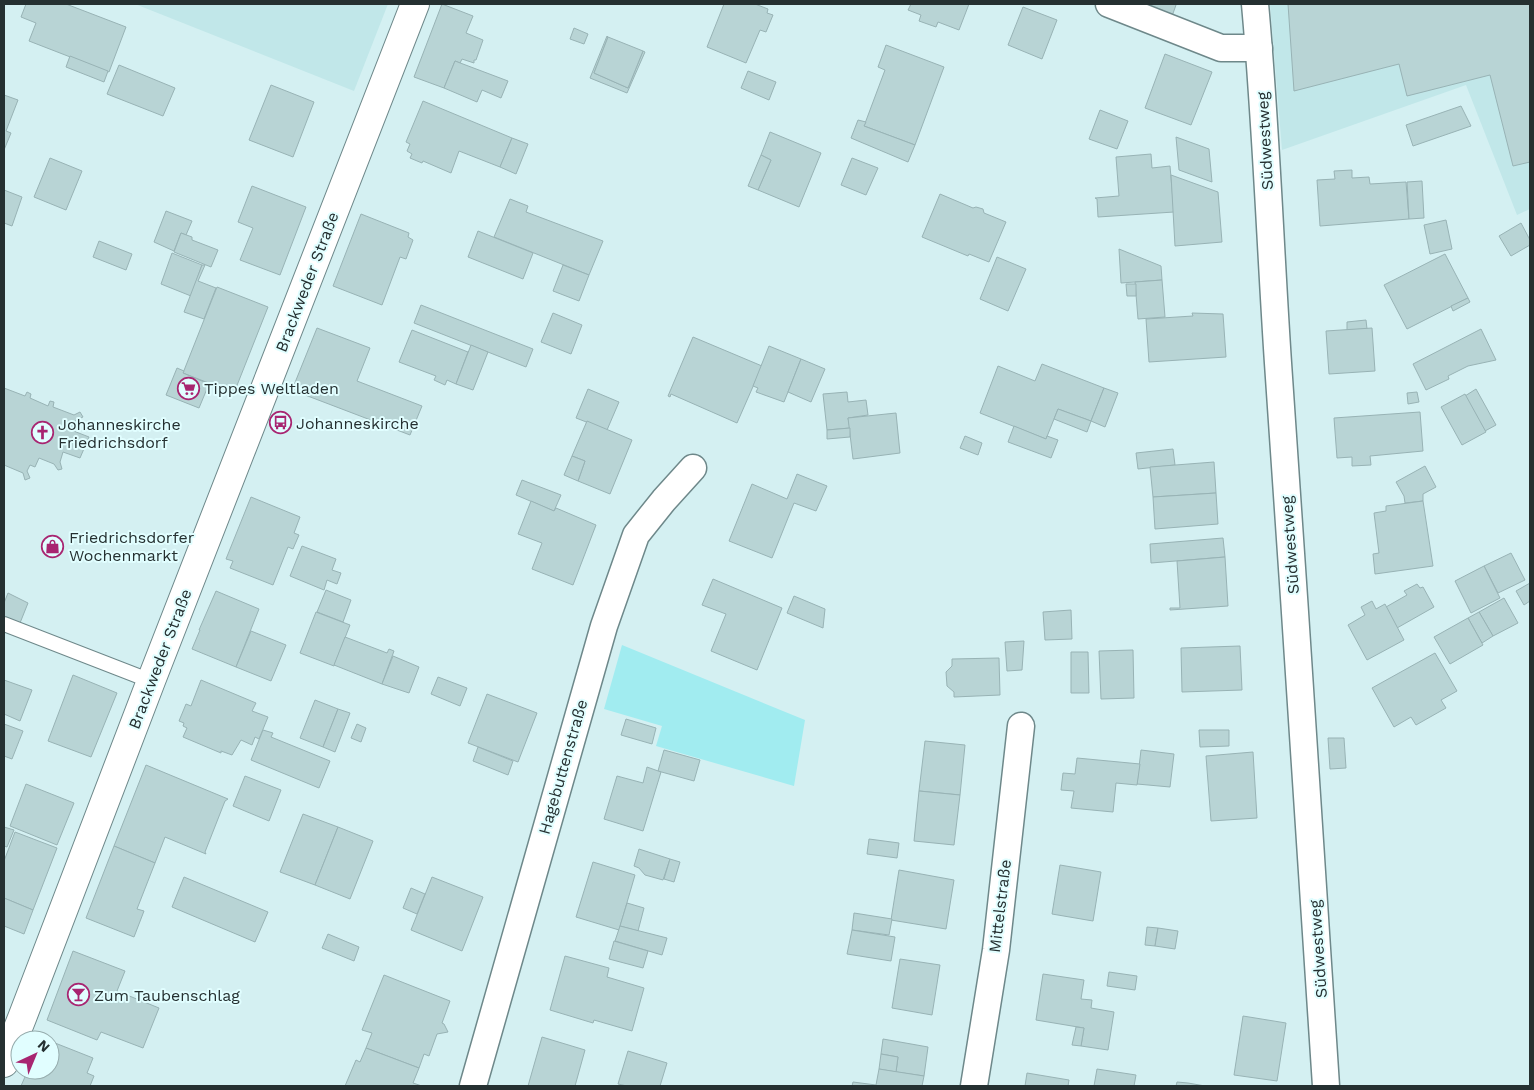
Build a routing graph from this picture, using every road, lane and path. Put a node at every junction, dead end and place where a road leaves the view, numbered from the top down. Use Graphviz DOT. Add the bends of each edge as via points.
graph roads {
  1 [pos="415,4"];
  2 [pos="1110,4"];
  3 [pos="1255,4"];
  4 [pos="1259,48"];
  5 [pos="693,468"];
  6 [pos="4,624"];
  7 [pos="151,681"];
  8 [pos="1021,726"];
  9 [pos="4,1063"];
  10 [pos="473,1086"];
  11 [pos="974,1086"];
  12 [pos="1326,1086"];
  1 -- 7 [label="main road, Brackweder Straße"];
  2 -- 4 [label="street" via="1221,48"];
  3 -- 4 [label="street, Südwestweg"];
  4 -- 12 [label="street, Südwestweg"];
  5 -- 10 [label="street, Hagebuttenstraße" via="636,535 604,626"];
  6 -- 7 [label="lane"];
  7 -- 9 [label="main road, Brackweder Straße"];
  8 -- 11 [label="street, Mittelstraße" via="996,950"];
}
